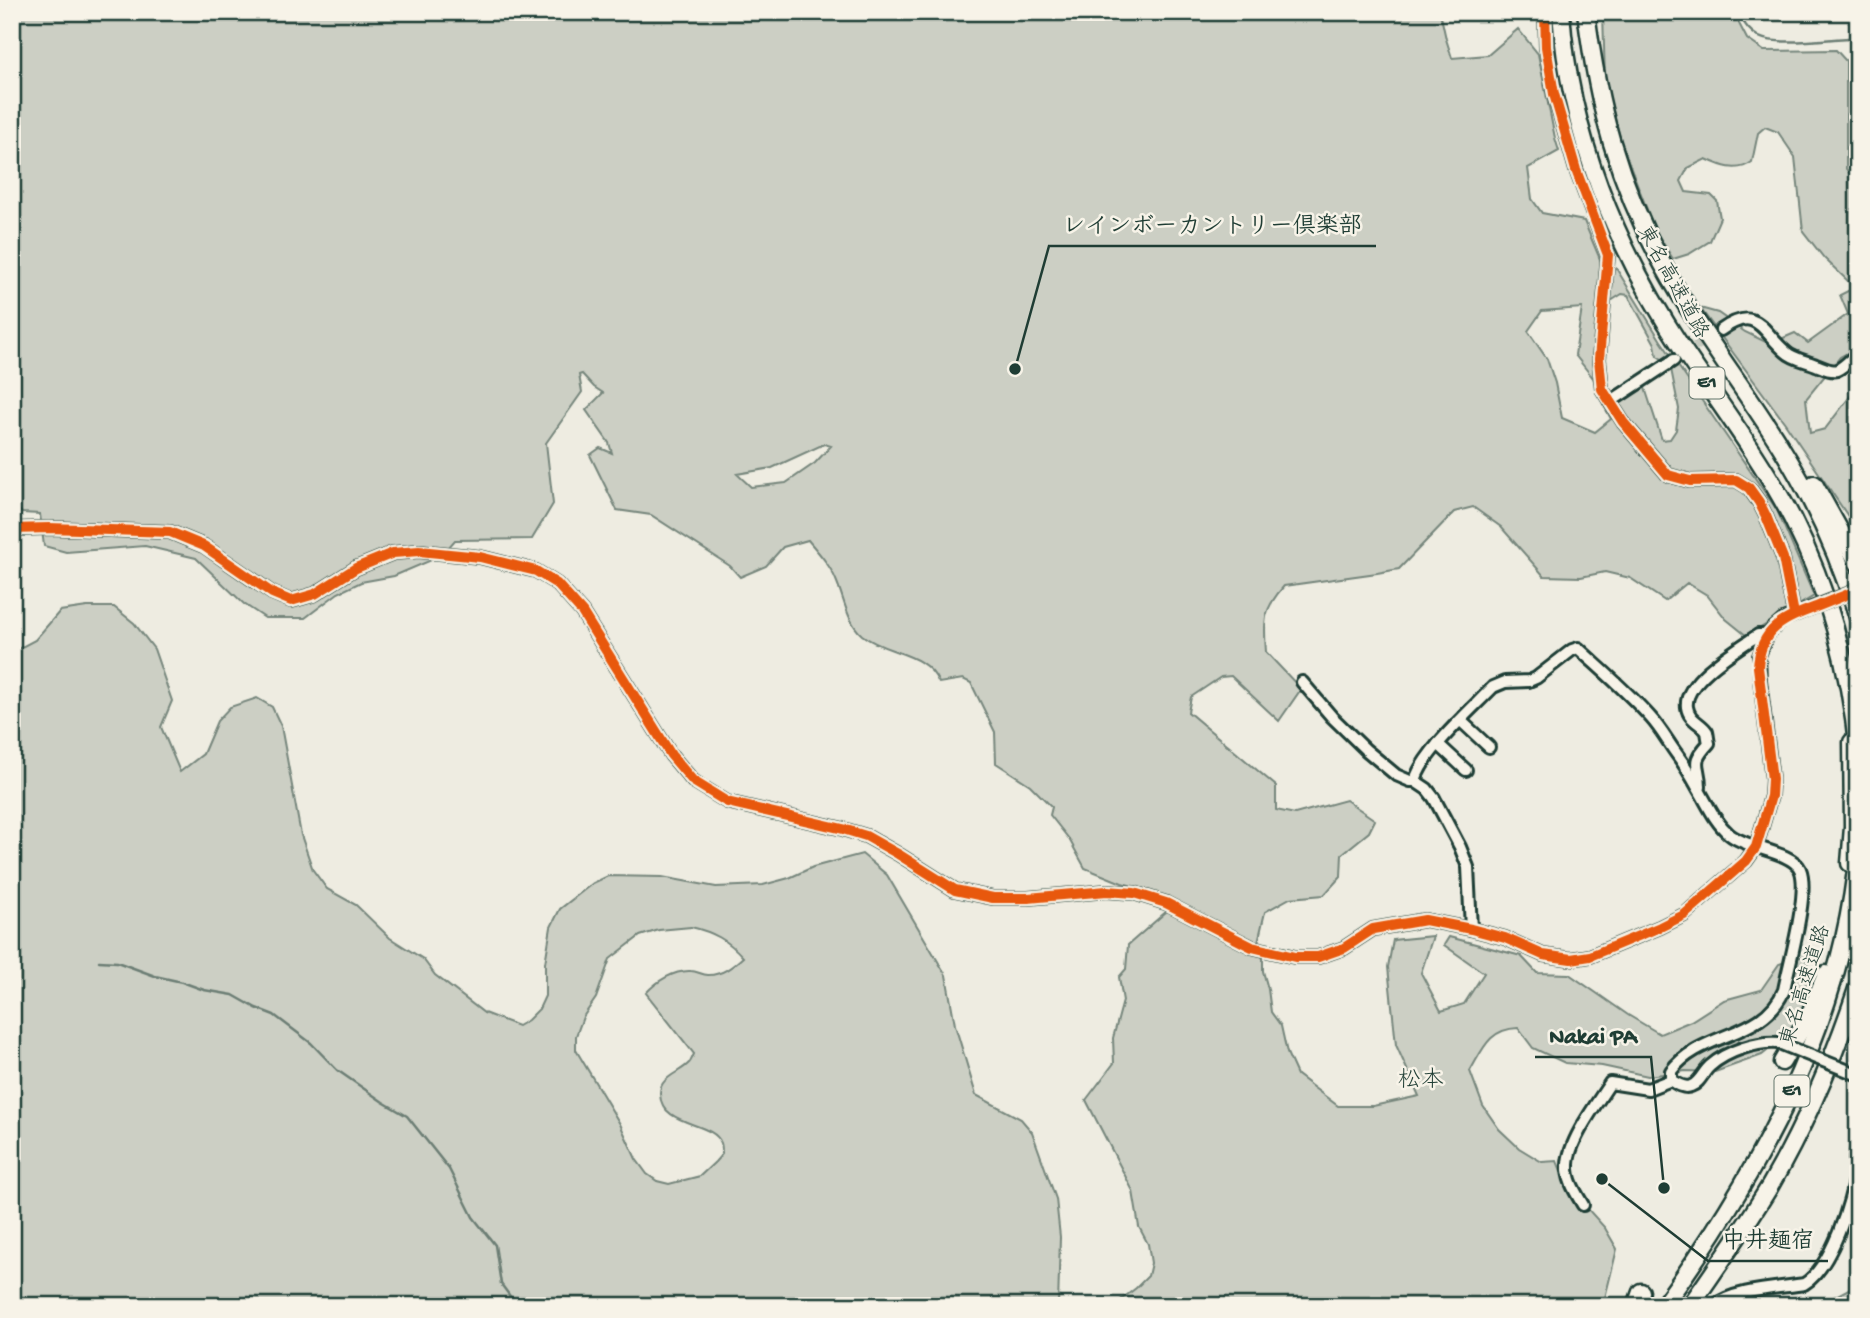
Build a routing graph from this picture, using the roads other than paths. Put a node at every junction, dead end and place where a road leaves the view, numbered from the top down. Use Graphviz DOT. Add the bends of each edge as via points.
graph roads {
  1 [pos="1545,12"];
  2 [pos="1560,12"];
  3 [pos="1586,12"];
  4 [pos="1721,330"];
  5 [pos="1858,353"];
  6 [pos="1674,360"];
  7 [pos="1610,402"];
  8 [pos="1751,402"];
  9 [pos="12,529"];
  10 [pos="1858,563"];
  11 [pos="1858,590"];
  12 [pos="1794,614"];
  13 [pos="1858,617"];
  14 [pos="1767,635"];
  15 [pos="1302,682"];
  16 [pos="1853,709"];
  17 [pos="1461,720"];
  18 [pos="1438,744"];
  19 [pos="1489,747"];
  20 [pos="1858,752"];
  21 [pos="1466,770"];
  22 [pos="1415,781"];
  23 [pos="1700,790"];
  24 [pos="1756,848"];
  25 [pos="1858,851"];
  26 [pos="1471,929"];
  27 [pos="1858,986"];
  28 [pos="1858,1014"];
  29 [pos="1782,1062"];
  30 [pos="1857,1074"];
  31 [pos="1671,1080"];
  32 [pos="1858,1145"];
  33 [pos="1583,1205"];
  34 [pos="1755,1210"];
  35 [pos="1663,1306"];
  36 [pos="1690,1306"];
  37 [pos="1714,1306"];
  1 -- 7 [label="street" via="1554,94 1608,254 1599,359 1602,389"];
  2 -- 16 [label="highway, 東名高速道路 / E1" via="1582,135 1614,224 1658,309 1792,517 1832,616"];
  3 -- 8 [label="highway, 東名高速道路 / E1" via="1606,126 1638,214 1687,307"];
  4 -- 5 [label="street" via="1746,319 1758,323 1769,328 1787,354 1829,370 1838,369"];
  6 -- 7 [label="street"];
  7 -- 12 [label="street" via="1668,475 1690,481 1736,481 1748,488 1759,502 1783,558"];
  8 -- 10 [label="highway" via="1801,463"];
  8 -- 13 [label="highway, 東名高速道路 / E1" via="1814,506"];
  9 -- 26 [label="street" via="170,533 204,546 291,601 315,594 356,568 393,553 480,557 536,571 557,584 582,612 671,755 693,781 727,802 866,836 955,890 993,898 1134,893 1166,903 1252,947 1295,957 1318,957 1373,929 1425,920"];
  11 -- 12 [label="street, bridge"];
  12 -- 14 [label="street"];
  14 -- 23 [label="street" via="1758,635 1707,670 1690,693 1686,705 1693,720 1707,732 1709,743 1697,755"];
  14 -- 24 [label="street" via="1758,667 1772,779"];
  15 -- 22 [label="street" via="1366,750 1396,775"];
  16 -- 20 [label="highway, 東名高速道路 / E1"];
  16 -- 29 [label="highway" via="1853,827 1844,906 1822,986"];
  17 -- 18 [label="street"];
  17 -- 19 [label="street"];
  17 -- 23 [label="street" via="1493,687 1536,678 1578,648 1652,719"];
  18 -- 21 [label="street"];
  18 -- 22 [label="street"];
  22 -- 26 [label="street" via="1434,797 1468,867"];
  23 -- 24 [label="street" via="1730,834"];
  24 -- 26 [label="street" via="1684,915 1590,956 1543,955"];
  24 -- 31 [label="street" via="1783,855 1801,871 1800,919 1784,990 1772,1011 1756,1022 1684,1057 1671,1071"];
  25 -- 35 [label="highway, 東名高速道路 / E1" via="1842,952 1803,1068 1738,1193"];
  27 -- 34 [label="highway, E1" via="1825,1078"];
  28 -- 34 [label="highway" via="1802,1139"];
  30 -- 31 [label="street, bridge" via="1768,1042 1728,1054 1709,1066 1696,1085 1688,1088"];
  31 -- 33 [label="street" via="1648,1089 1610,1083 1579,1131 1567,1163 1569,1179"];
  32 -- 37 [label="street" via="1850,1195 1834,1245 1813,1279 1737,1294"];
  34 -- 36 [label="highway, E1"];
}
